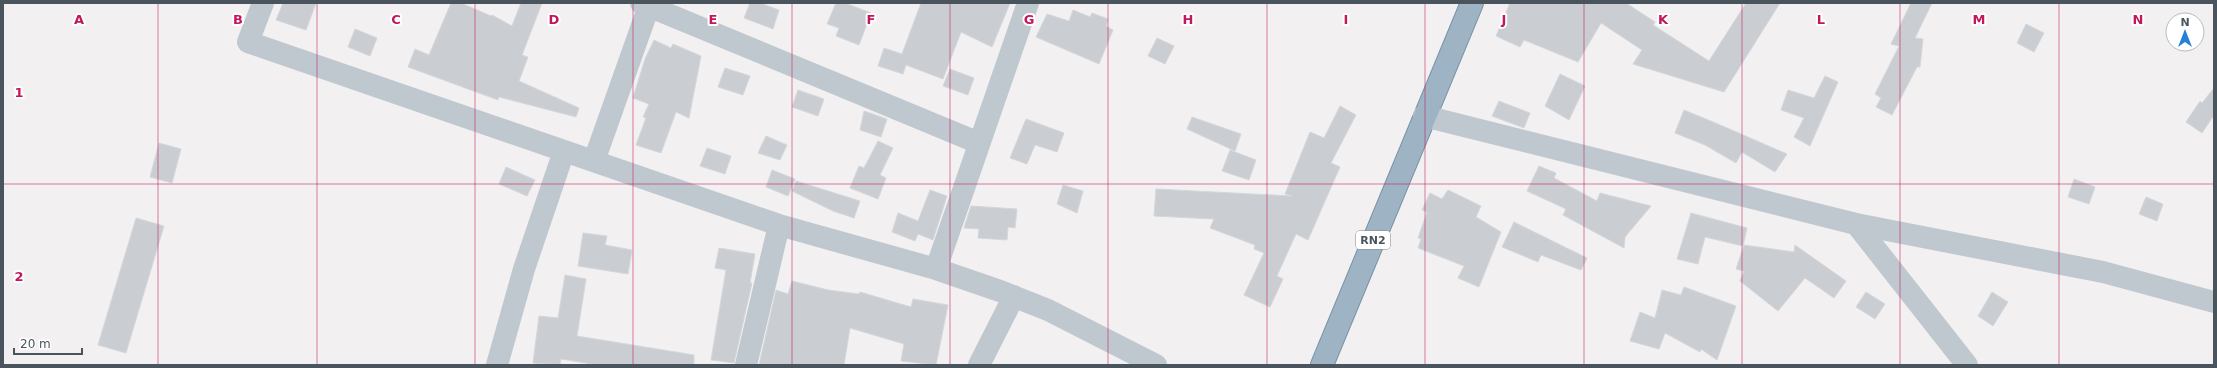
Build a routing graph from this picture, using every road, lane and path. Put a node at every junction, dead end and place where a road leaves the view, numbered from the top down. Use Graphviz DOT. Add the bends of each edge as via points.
graph roads {
  1 [pos="263,3"];
  2 [pos="1028,3"];
  3 [pos="1472,3"];
  4 [pos="647,4"];
  5 [pos="1424,116"];
  6 [pos="979,143"];
  7 [pos="564,151"];
  8 [pos="594,161"];
  9 [pos="1856,224"];
  10 [pos="780,225"];
  11 [pos="936,269"];
  12 [pos="1014,296"];
  13 [pos="2214,302"];
  14 [pos="497,365"];
  15 [pos="746,365"];
  16 [pos="979,365"];
  17 [pos="1156,365"];
  18 [pos="1322,365"];
  19 [pos="1968,365"];
  1 -- 7 [label="street" via="248,42"];
  2 -- 6 [label="street"];
  3 -- 5 [label="highway, RN2"];
  4 -- 6 [label="street"];
  4 -- 8 [label="street"];
  5 -- 9 [label="street"];
  5 -- 18 [label="highway, RN2"];
  6 -- 11 [label="street"];
  7 -- 8 [label="street"];
  7 -- 14 [label="street" via="524,269"];
  8 -- 10 [label="street"];
  9 -- 13 [label="street" via="2103,272"];
  9 -- 19 [label="street"];
  10 -- 11 [label="street"];
  10 -- 15 [label="street"];
  11 -- 12 [label="street"];
  12 -- 16 [label="street"];
  12 -- 17 [label="street" via="1048,310"];
}
